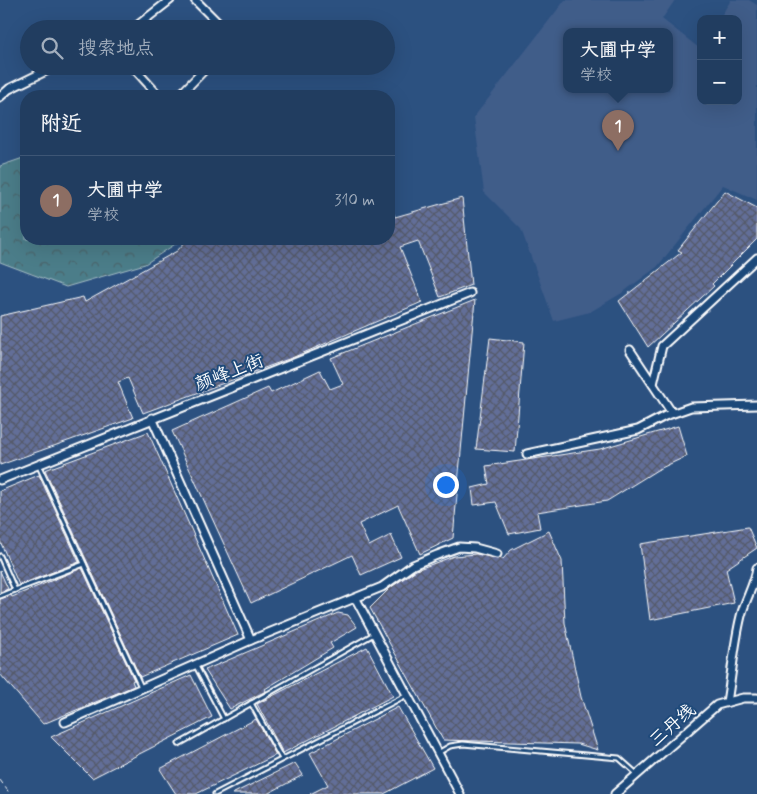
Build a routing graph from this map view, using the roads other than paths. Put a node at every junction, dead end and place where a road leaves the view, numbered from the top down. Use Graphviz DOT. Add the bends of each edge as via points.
graph roads {
  1 [pos="170,0"];
  2 [pos="195,0"];
  3 [pos="144,20"];
  4 [pos="215,20"];
  5 [pos="38,75"];
  6 [pos="140,75"];
  7 [pos="199,75"];
  8 [pos="154,90"];
  9 [pos="185,90"];
  10 [pos="0,97"];
  11 [pos="757,258"];
  12 [pos="470,293"];
  13 [pos="630,350"];
  14 [pos="653,384"];
  15 [pos="757,405"];
  16 [pos="672,414"];
  17 [pos="152,418"];
  18 [pos="527,454"];
  19 [pos="38,464"];
  20 [pos="0,480"];
  21 [pos="497,554"];
  22 [pos="0,556"];
  23 [pos="84,564"];
  24 [pos="757,568"];
  25 [pos="15,590"];
  26 [pos="0,596"];
  27 [pos="356,599"];
  28 [pos="374,633"];
  29 [pos="250,640"];
  30 [pos="194,664"];
  31 [pos="141,688"];
  32 [pos="407,695"];
  33 [pos="757,698"];
  34 [pos="727,702"];
  35 [pos="251,703"];
  36 [pos="224,719"];
  37 [pos="65,722"];
  38 [pos="179,744"];
  39 [pos="438,753"];
  40 [pos="282,759"];
  41 [pos="638,774"];
  42 [pos="215,794"];
  43 [pos="460,794"];
  44 [pos="615,794"];
  1 -- 3 [label="street"];
  2 -- 4 [label="street"];
  5 -- 10 [label="street"];
  6 -- 8 [label="street"];
  7 -- 9 [label="street"];
  11 -- 14 [label="street" via="662,346"];
  12 -- 17 [label="street, 颜峰上街"];
  13 -- 14 [label="street"];
  14 -- 16 [label="street"];
  15 -- 16 [label="street" via="691,407"];
  16 -- 18 [label="street" via="638,430"];
  17 -- 19 [label="street, 颜峰上街"];
  17 -- 29 [label="street"];
  19 -- 20 [label="street, 颜峰上街"];
  19 -- 23 [label="lane"];
  21 -- 27 [label="street" via="459,548 413,565 382,588"];
  22 -- 25 [label="lane"];
  23 -- 25 [label="lane"];
  23 -- 31 [label="lane"];
  24 -- 34 [label="street" via="755,582 748,591 740,618"];
  25 -- 26 [label="lane"];
  27 -- 28 [label="street"];
  27 -- 29 [label="street"];
  28 -- 32 [label="street"];
  28 -- 35 [label="lane"];
  29 -- 30 [label="street"];
  30 -- 31 [label="street"];
  30 -- 36 [label="lane"];
  31 -- 37 [label="street"];
  32 -- 39 [label="street"];
  32 -- 40 [label="lane"];
  33 -- 34 [label="street, 三丹线"];
  34 -- 41 [label="street, 三丹线" via="717,705"];
  35 -- 36 [label="lane"];
  35 -- 40 [label="lane"];
  36 -- 38 [label="lane"];
  39 -- 41 [label="lane" via="450,746 463,744 610,757 619,758"];
  39 -- 43 [label="street"];
  40 -- 42 [label="lane"];
  41 -- 44 [label="street, 三丹线"];
}
